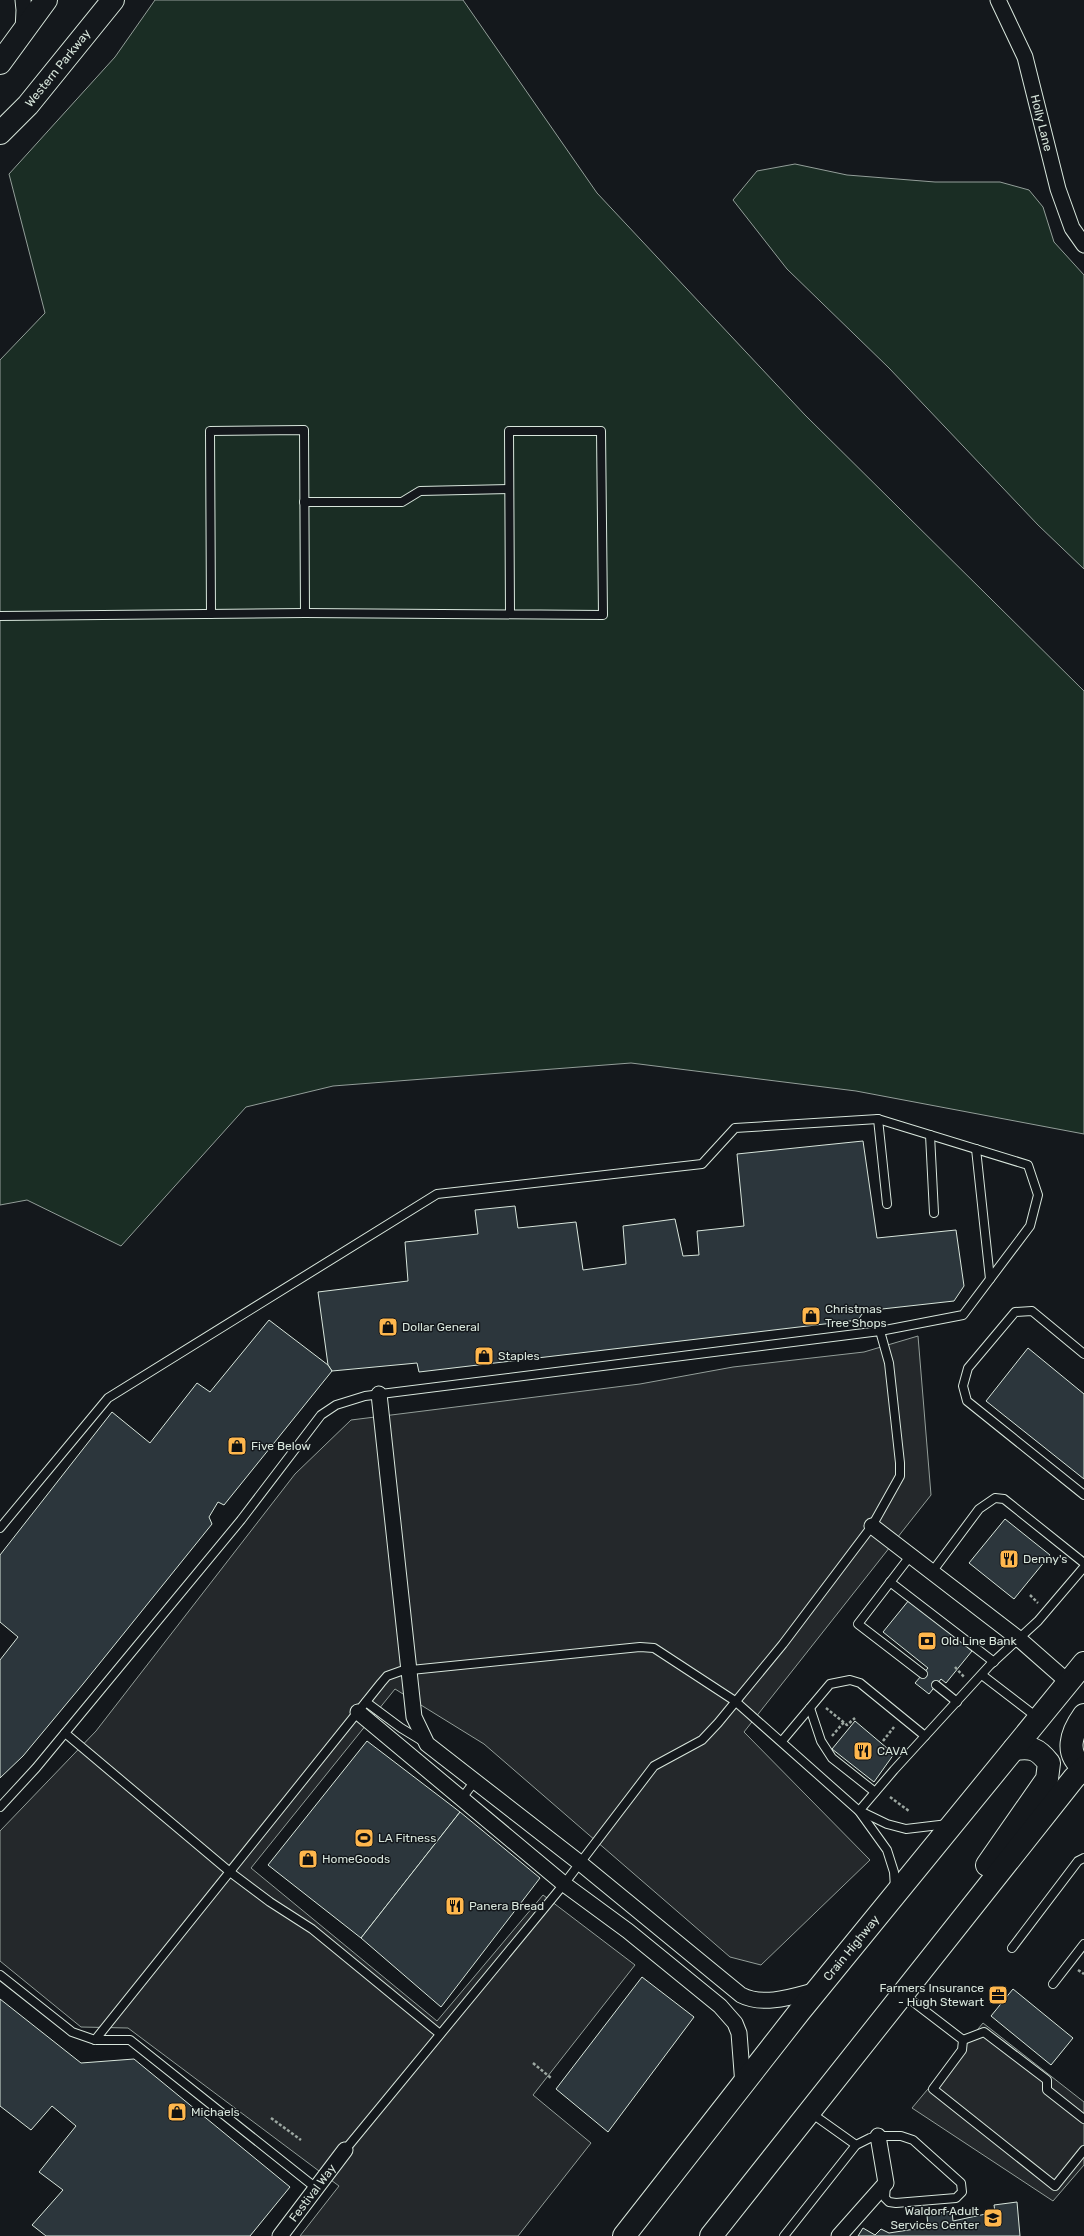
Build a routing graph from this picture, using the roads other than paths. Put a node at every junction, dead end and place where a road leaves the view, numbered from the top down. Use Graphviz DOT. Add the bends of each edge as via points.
graph roads {
  1 [pos="23,0"];
  2 [pos="46,0"];
  3 [pos="113,0"];
  4 [pos="998,0"];
  5 [pos="22,33"];
  6 [pos="0,63"];
  7 [pos="0,133"];
  8 [pos="1084,245"];
  9 [pos="509,490"];
  10 [pos="304,502"];
  11 [pos="305,613"];
  12 [pos="211,614"];
  13 [pos="510,614"];
  14 [pos="0,616"];
  15 [pos="878,1119"];
  16 [pos="930,1135"];
  17 [pos="976,1149"];
  18 [pos="887,1204"];
  19 [pos="934,1213"];
  20 [pos="990,1279"];
  21 [pos="880,1331"];
  22 [pos="1084,1354"];
  23 [pos="379,1394"];
  24 [pos="1084,1495"];
  25 [pos="872,1526"];
  26 [pos="0,1528"];
  27 [pos="911,1555"];
  28 [pos="1084,1563"];
  29 [pos="1084,1567"];
  30 [pos="932,1572"];
  31 [pos="890,1582"];
  32 [pos="1019,1639"];
  33 [pos="994,1662"];
  34 [pos="1084,1663"];
  35 [pos="411,1670"];
  36 [pos="923,1674"];
  37 [pos="982,1675"];
  38 [pos="1068,1682"];
  39 [pos="936,1685"];
  40 [pos="735,1701"];
  41 [pos="957,1702"];
  42 [pos="362,1707"];
  43 [pos="810,1708"];
  44 [pos="1084,1716"];
  45 [pos="1038,1719"];
  46 [pos="65,1733"];
  47 [pos="925,1736"];
  48 [pos="782,1742"];
  49 [pos="427,1744"];
  50 [pos="1014,1749"];
  51 [pos="1084,1768"];
  52 [pos="475,1782"];
  53 [pos="876,1792"];
  54 [pos="462,1798"];
  55 [pos="0,1807"];
  56 [pos="859,1811"];
  57 [pos="954,1823"];
  58 [pos="1084,1858"];
  59 [pos="580,1862"];
  60 [pos="230,1872"];
  61 [pos="564,1884"];
  62 [pos="895,1895"];
  63 [pos="1084,1944"];
  64 [pos="1012,1948"];
  65 [pos="0,1976"];
  66 [pos="1053,1984"];
  67 [pos="817,1990"];
  68 [pos="899,1998"];
  69 [pos="440,2034"];
  70 [pos="95,2040"];
  71 [pos="963,2040"];
  72 [pos="743,2085"];
  73 [pos="809,2112"];
  74 [pos="1084,2119"];
  75 [pos="878,2136"];
  76 [pos="856,2145"];
  77 [pos="345,2150"];
  78 [pos="1084,2150"];
  79 [pos="886,2183"];
  80 [pos="316,2188"];
  81 [pos="280,2236"];
  82 [pos="624,2236"];
  83 [pos="711,2236"];
  84 [pos="784,2236"];
  85 [pos="839,2236"];
  1 -- 5 [label="street"];
  2 -- 5 [label="main road"];
  3 -- 7 [label="main road, Western Parkway" via="28,105"];
  4 -- 8 [label="street, Holly Lane" via="1024,57 1058,189 1072,228"];
  5 -- 6 [label="main road"];
  9 -- 10 [label="lane" via="420,491 402,502"];
  9 -- 13 [label="lane"];
  9 -- 13 [label="lane" via="509,431 601,431 603,615"];
  10 -- 11 [label="lane"];
  10 -- 12 [label="lane" via="304,430 210,431"];
  11 -- 12 [label="lane"];
  11 -- 13 [label="lane"];
  12 -- 14 [label="lane"];
  15 -- 16 [label="lane"];
  15 -- 18 [label="lane"];
  15 -- 26 [label="lane" via="735,1128 702,1164 437,1194 108,1398"];
  16 -- 17 [label="lane"];
  16 -- 19 [label="lane"];
  17 -- 20 [label="lane"];
  17 -- 20 [label="lane" via="1028,1165 1038,1195 1030,1226"];
  20 -- 21 [label="lane" via="963,1315"];
  21 -- 23 [label="lane"];
  21 -- 25 [label="lane" via="888,1363 900,1476"];
  22 -- 24 [label="lane" via="1032,1311 1015,1312 968,1368 963,1386 967,1401"];
  23 -- 35 [label="street"];
  23 -- 46 [label="lane" via="336,1405 321,1415 241,1520"];
  25 -- 27 [label="street"];
  25 -- 40 [label="lane"];
  27 -- 30 [label="street"];
  27 -- 31 [label="lane"];
  28 -- 30 [label="lane" via="1004,1499 995,1498 979,1509"];
  29 -- 32 [label="lane" via="1038,1621"];
  30 -- 32 [label="street"];
  31 -- 33 [label="lane"];
  31 -- 36 [label="lane" via="858,1624"];
  32 -- 33 [label="lane"];
  32 -- 38 [label="street"];
  33 -- 37 [label="lane"];
  34 -- 38 [label="main road, Crain Highway"];
  35 -- 40 [label="lane" via="646,1647 654,1648"];
  35 -- 42 [label="lane" via="387,1676"];
  35 -- 49 [label="street" via="414,1717"];
  37 -- 41 [label="lane"];
  37 -- 45 [label="lane"];
  38 -- 45 [label="main road, Crain Highway"];
  39 -- 41 [label="lane"];
  40 -- 48 [label="lane"];
  40 -- 59 [label="lane" via="702,1740 654,1766"];
  41 -- 47 [label="lane"];
  42 -- 49 [label="lane"];
  42 -- 54 [label="street"];
  42 -- 60 [label="lane"];
  43 -- 47 [label="lane" via="830,1684 850,1680 860,1683"];
  43 -- 48 [label="lane"];
  43 -- 53 [label="lane" via="824,1745 832,1758"];
  44 -- 51 [label="main road" via="1073,1737 1071,1750 1074,1761"];
  45 -- 50 [label="main road, Crain Highway"];
  46 -- 55 [label="lane"];
  46 -- 60 [label="lane"];
  47 -- 53 [label="lane"];
  48 -- 56 [label="lane"];
  49 -- 52 [label="street"];
  50 -- 57 [label="main road, Crain Highway"];
  50 -- 68 [label="main road" via="1034,1748 1044,1757 1049,1763 1047,1779 901,1980"];
  51 -- 68 [label="main road"];
  52 -- 54 [label="lane"];
  52 -- 59 [label="street"];
  53 -- 56 [label="lane"];
  54 -- 61 [label="street"];
  56 -- 57 [label="lane" via="887,1824 906,1829"];
  56 -- 62 [label="lane" via="887,1850 894,1872"];
  57 -- 62 [label="main road, Crain Highway"];
  58 -- 64 [label="lane" via="1078,1861"];
  59 -- 61 [label="lane"];
  59 -- 67 [label="street" via="748,1999 775,2000"];
  60 -- 69 [label="lane" via="312,1929"];
  60 -- 70 [label="lane"];
  61 -- 69 [label="lane"];
  61 -- 72 [label="street" via="628,1931 735,2023 739,2032"];
  62 -- 67 [label="main road, Crain Highway"];
  63 -- 66 [label="lane"];
  65 -- 70 [label="lane" via="72,2032"];
  67 -- 72 [label="main road, Crain Highway"];
  68 -- 71 [label="lane"];
  68 -- 73 [label="main road"];
  69 -- 77 [label="lane"];
  70 -- 80 [label="lane" via="130,2040"];
  71 -- 74 [label="lane" via="984,2032 1047,2080 1047,2090"];
  71 -- 78 [label="lane" via="962,2050 933,2088 1055,2186"];
  72 -- 82 [label="main road, Crain Highway"];
  73 -- 76 [label="lane"];
  73 -- 83 [label="main road"];
  75 -- 76 [label="lane"];
  75 -- 79 [label="street"];
  75 -- 79 [label="lane" via="901,2136 913,2140 961,2183 962,2192 956,2198 896,2203 885,2198"];
  76 -- 84 [label="lane"];
  77 -- 80 [label="street, Festival Way"];
  79 -- 85 [label="street"];
  80 -- 81 [label="street, Festival Way"];
}
